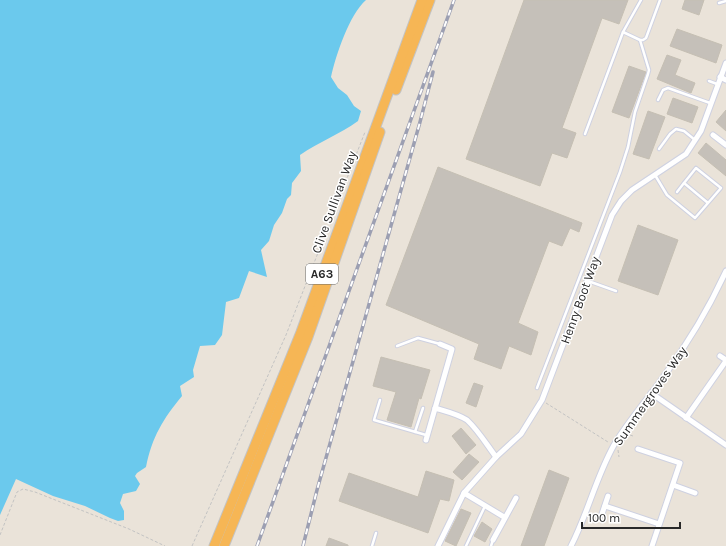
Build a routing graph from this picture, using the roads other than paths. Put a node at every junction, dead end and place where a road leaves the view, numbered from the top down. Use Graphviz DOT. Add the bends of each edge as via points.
graph roads {
  1 [pos="422,0"];
  2 [pos="430,0"];
  3 [pos="641,0"];
  4 [pos="660,0"];
  5 [pos="726,2"];
  6 [pos="719,3"];
  7 [pos="623,32"];
  8 [pos="640,40"];
  9 [pos="726,63"];
  10 [pos="720,77"];
  11 [pos="726,80"];
  12 [pos="709,81"];
  13 [pos="718,84"];
  14 [pos="658,100"];
  15 [pos="711,104"];
  16 [pos="584,134"];
  17 [pos="713,135"];
  18 [pos="695,140"];
  19 [pos="726,145"];
  20 [pos="659,149"];
  21 [pos="655,174"];
  22 [pos="684,183"];
  23 [pos="677,192"];
  24 [pos="708,203"];
  25 [pos="591,251"];
  26 [pos="598,254"];
  27 [pos="726,271"];
  28 [pos="588,281"];
  29 [pos="616,291"];
  30 [pos="557,338"];
  31 [pos="565,341"];
  32 [pos="440,344"];
  33 [pos="397,346"];
  34 [pos="720,356"];
  35 [pos="726,361"];
  36 [pos="537,388"];
  37 [pos="651,393"];
  38 [pos="380,400"];
  39 [pos="423,408"];
  40 [pos="435,408"];
  41 [pos="686,418"];
  42 [pos="415,432"];
  43 [pos="426,438"];
  44 [pos="726,445"];
  45 [pos="638,449"];
  46 [pos="496,457"];
  47 [pos="672,485"];
  48 [pos="464,493"];
  49 [pos="696,493"];
  50 [pos="608,496"];
  51 [pos="516,498"];
  52 [pos="485,506"];
  53 [pos="605,506"];
  54 [pos="602,514"];
  55 [pos="504,517"];
  56 [pos="659,524"];
  57 [pos="376,533"];
  58 [pos="493,540"];
  59 [pos="214,546"];
  60 [pos="224,546"];
  61 [pos="372,546"];
  62 [pos="438,546"];
  63 [pos="466,546"];
  64 [pos="491,546"];
  65 [pos="571,546"];
  66 [pos="652,546"];
  1 -- 59 [label="highway, Clive Sullivan Way / A63" via="301,332"];
  2 -- 60 [label="highway, Clive Sullivan Way / A63" via="308,337"];
  3 -- 7 [label="lane"];
  4 -- 8 [label="lane" via="646,38"];
  5 -- 6 [label="lane"];
  7 -- 8 [label="lane"];
  7 -- 16 [label="lane"];
  8 -- 25 [label="lane" via="648,74 635,112 620,172"];
  9 -- 10 [label="street, Henry Boot Way"];
  10 -- 11 [label="street"];
  10 -- 13 [label="street, Henry Boot Way"];
  12 -- 13 [label="lane"];
  13 -- 15 [label="street, Henry Boot Way"];
  14 -- 15 [label="lane" via="663,90 668,88"];
  15 -- 18 [label="street, Henry Boot Way"];
  17 -- 19 [label="street"];
  18 -- 20 [label="lane" via="684,131 676,129"];
  18 -- 21 [label="street, Henry Boot Way" via="686,154"];
  21 -- 24 [label="lane" via="667,195 696,218"];
  21 -- 26 [label="street, Henry Boot Way" via="621,201 612,215"];
  22 -- 23 [label="lane"];
  22 -- 24 [label="lane"];
  22 -- 24 [label="lane" via="696,168 721,188"];
  25 -- 26 [label="lane"];
  25 -- 30 [label="lane"];
  26 -- 28 [label="street, Henry Boot Way"];
  27 -- 37 [label="street, Summergroves Way" via="691,336"];
  28 -- 29 [label="lane"];
  28 -- 31 [label="street, Henry Boot Way"];
  30 -- 31 [label="lane"];
  30 -- 36 [label="lane"];
  31 -- 46 [label="street, Henry Boot Way" via="542,400 520,434"];
  32 -- 33 [label="lane" via="418,338"];
  32 -- 40 [label="street" via="452,349"];
  34 -- 35 [label="street"];
  35 -- 41 [label="street"];
  37 -- 41 [label="street"];
  37 -- 65 [label="street, Summergroves Way" via="630,420 603,466 581,527"];
  38 -- 42 [label="lane" via="374,420"];
  39 -- 42 [label="lane"];
  40 -- 43 [label="street"];
  40 -- 46 [label="street" via="467,421"];
  41 -- 44 [label="street"];
  42 -- 43 [label="lane"];
  45 -- 47 [label="street" via="680,463"];
  46 -- 48 [label="street, Henry Boot Way"];
  47 -- 49 [label="street"];
  47 -- 56 [label="street"];
  48 -- 52 [label="street"];
  48 -- 62 [label="street, Henry Boot Way"];
  50 -- 53 [label="street"];
  51 -- 55 [label="street"];
  52 -- 55 [label="street"];
  52 -- 63 [label="lane"];
  53 -- 54 [label="street"];
  53 -- 56 [label="street"];
  55 -- 58 [label="street"];
  56 -- 66 [label="street"];
  57 -- 61 [label="lane"];
  58 -- 64 [label="lane"];
}
